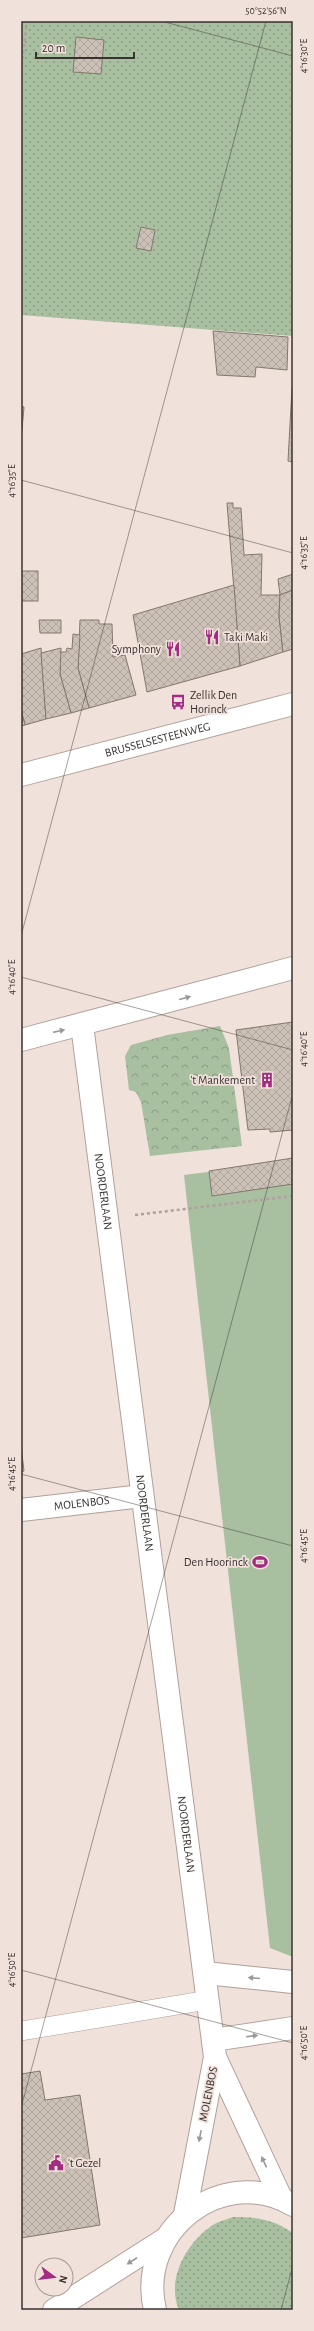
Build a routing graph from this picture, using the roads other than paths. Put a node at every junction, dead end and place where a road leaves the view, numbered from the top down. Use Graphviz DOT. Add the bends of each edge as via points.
graph roads {
  1 [pos="293,704"];
  2 [pos="21,774"];
  3 [pos="293,968"];
  4 [pos="82,1025"];
  5 [pos="21,1040"];
  6 [pos="142,1496"];
  7 [pos="21,1510"];
  8 [pos="205,1973"];
  9 [pos="293,1982"];
  10 [pos="208,2000"];
  11 [pos="293,2028"];
  12 [pos="21,2031"];
  13 [pos="214,2049"];
  14 [pos="287,2201"];
  15 [pos="186,2214"];
  16 [pos="164,2239"];
  17 [pos="54,2310"];
  18 [pos="155,2310"];
  1 -- 2 [label="street, BRUSSELSESTEENWEG"];
  4 -- 3 [label="street, one-way"];
  5 -- 4 [label="street, one-way"];
  4 -- 6 [label="street, NOORDERLAAN"];
  6 -- 7 [label="street, MOLENBOS"];
  6 -- 8 [label="street, NOORDERLAAN"];
  9 -- 8 [label="street, one-way"];
  8 -- 10 [label="street, NOORDERLAAN"];
  10 -- 12 [label="lane"];
  10 -- 13 [label="street, NOORDERLAAN"];
  13 -- 11 [label="street, one-way"];
  14 -- 13 [label="street, MOLENBOS, one-way"];
  13 -- 15 [label="street, MOLENBOS, one-way"];
  14 -- 15 [label="street, MOLENBOS" via="247,2191 214,2197"];
  15 -- 16 [label="street, MOLENBOS"];
  16 -- 17 [label="street, MOLENBOS, one-way"];
  16 -- 18 [label="street, MOLENBOS" via="153,2271"];
}
